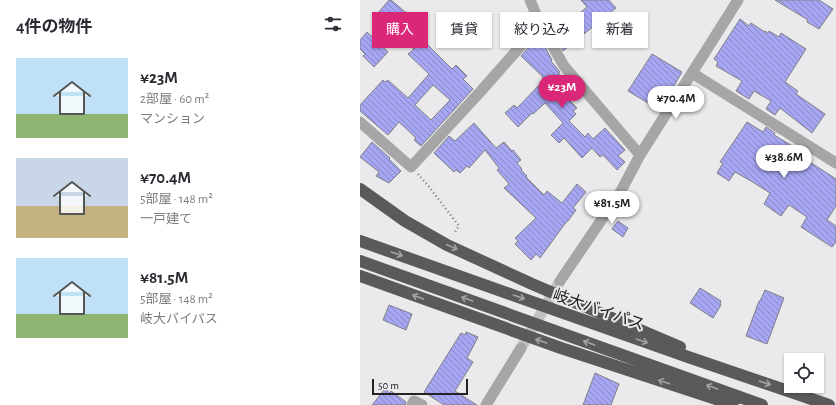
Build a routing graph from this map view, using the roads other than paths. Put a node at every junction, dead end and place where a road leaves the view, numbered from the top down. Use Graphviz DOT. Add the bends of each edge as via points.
graph roads {
  1 [pos="530,0"];
  2 [pos="738,0"];
  3 [pos="535,12"];
  4 [pos="519,48"];
  5 [pos="554,48"];
  6 [pos="692,72"];
  7 [pos="360,122"];
  8 [pos="640,155"];
  9 [pos="836,163"];
  10 [pos="360,189"];
  11 [pos="360,241"];
  12 [pos="360,261"];
  13 [pos="360,276"];
  14 [pos="560,282"];
  15 [pos="521,348"];
  16 [pos="691,358"];
  17 [pos="740,398"];
  18 [pos="412,405"];
  19 [pos="422,405"];
  20 [pos="486,405"];
  21 [pos="762,405"];
  22 [pos="829,405"];
  1 -- 3 [label="street"];
  2 -- 6 [label="street"];
  4 -- 7 [label="street" via="411,167"];
  5 -- 8 [label="street" via="564,66"];
  6 -- 8 [label="street"];
  6 -- 9 [label="street"];
  8 -- 14 [label="street" via="621,191"];
  10 -- 16 [label="highway, one-way" via="446,245 679,346"];
  11 -- 16 [label="highway, 岐大バイパス, one-way"];
  17 -- 12 [label="highway, one-way"];
  17 -- 13 [label="highway, one-way" via="728,403 561,348"];
  15 -- 20 [label="street"];
  16 -- 22 [label="highway, 岐大バイパス, one-way"];
  17 -- 21 [label="highway"];
  18 -- 19 [label="street" via="414,401"];
}
